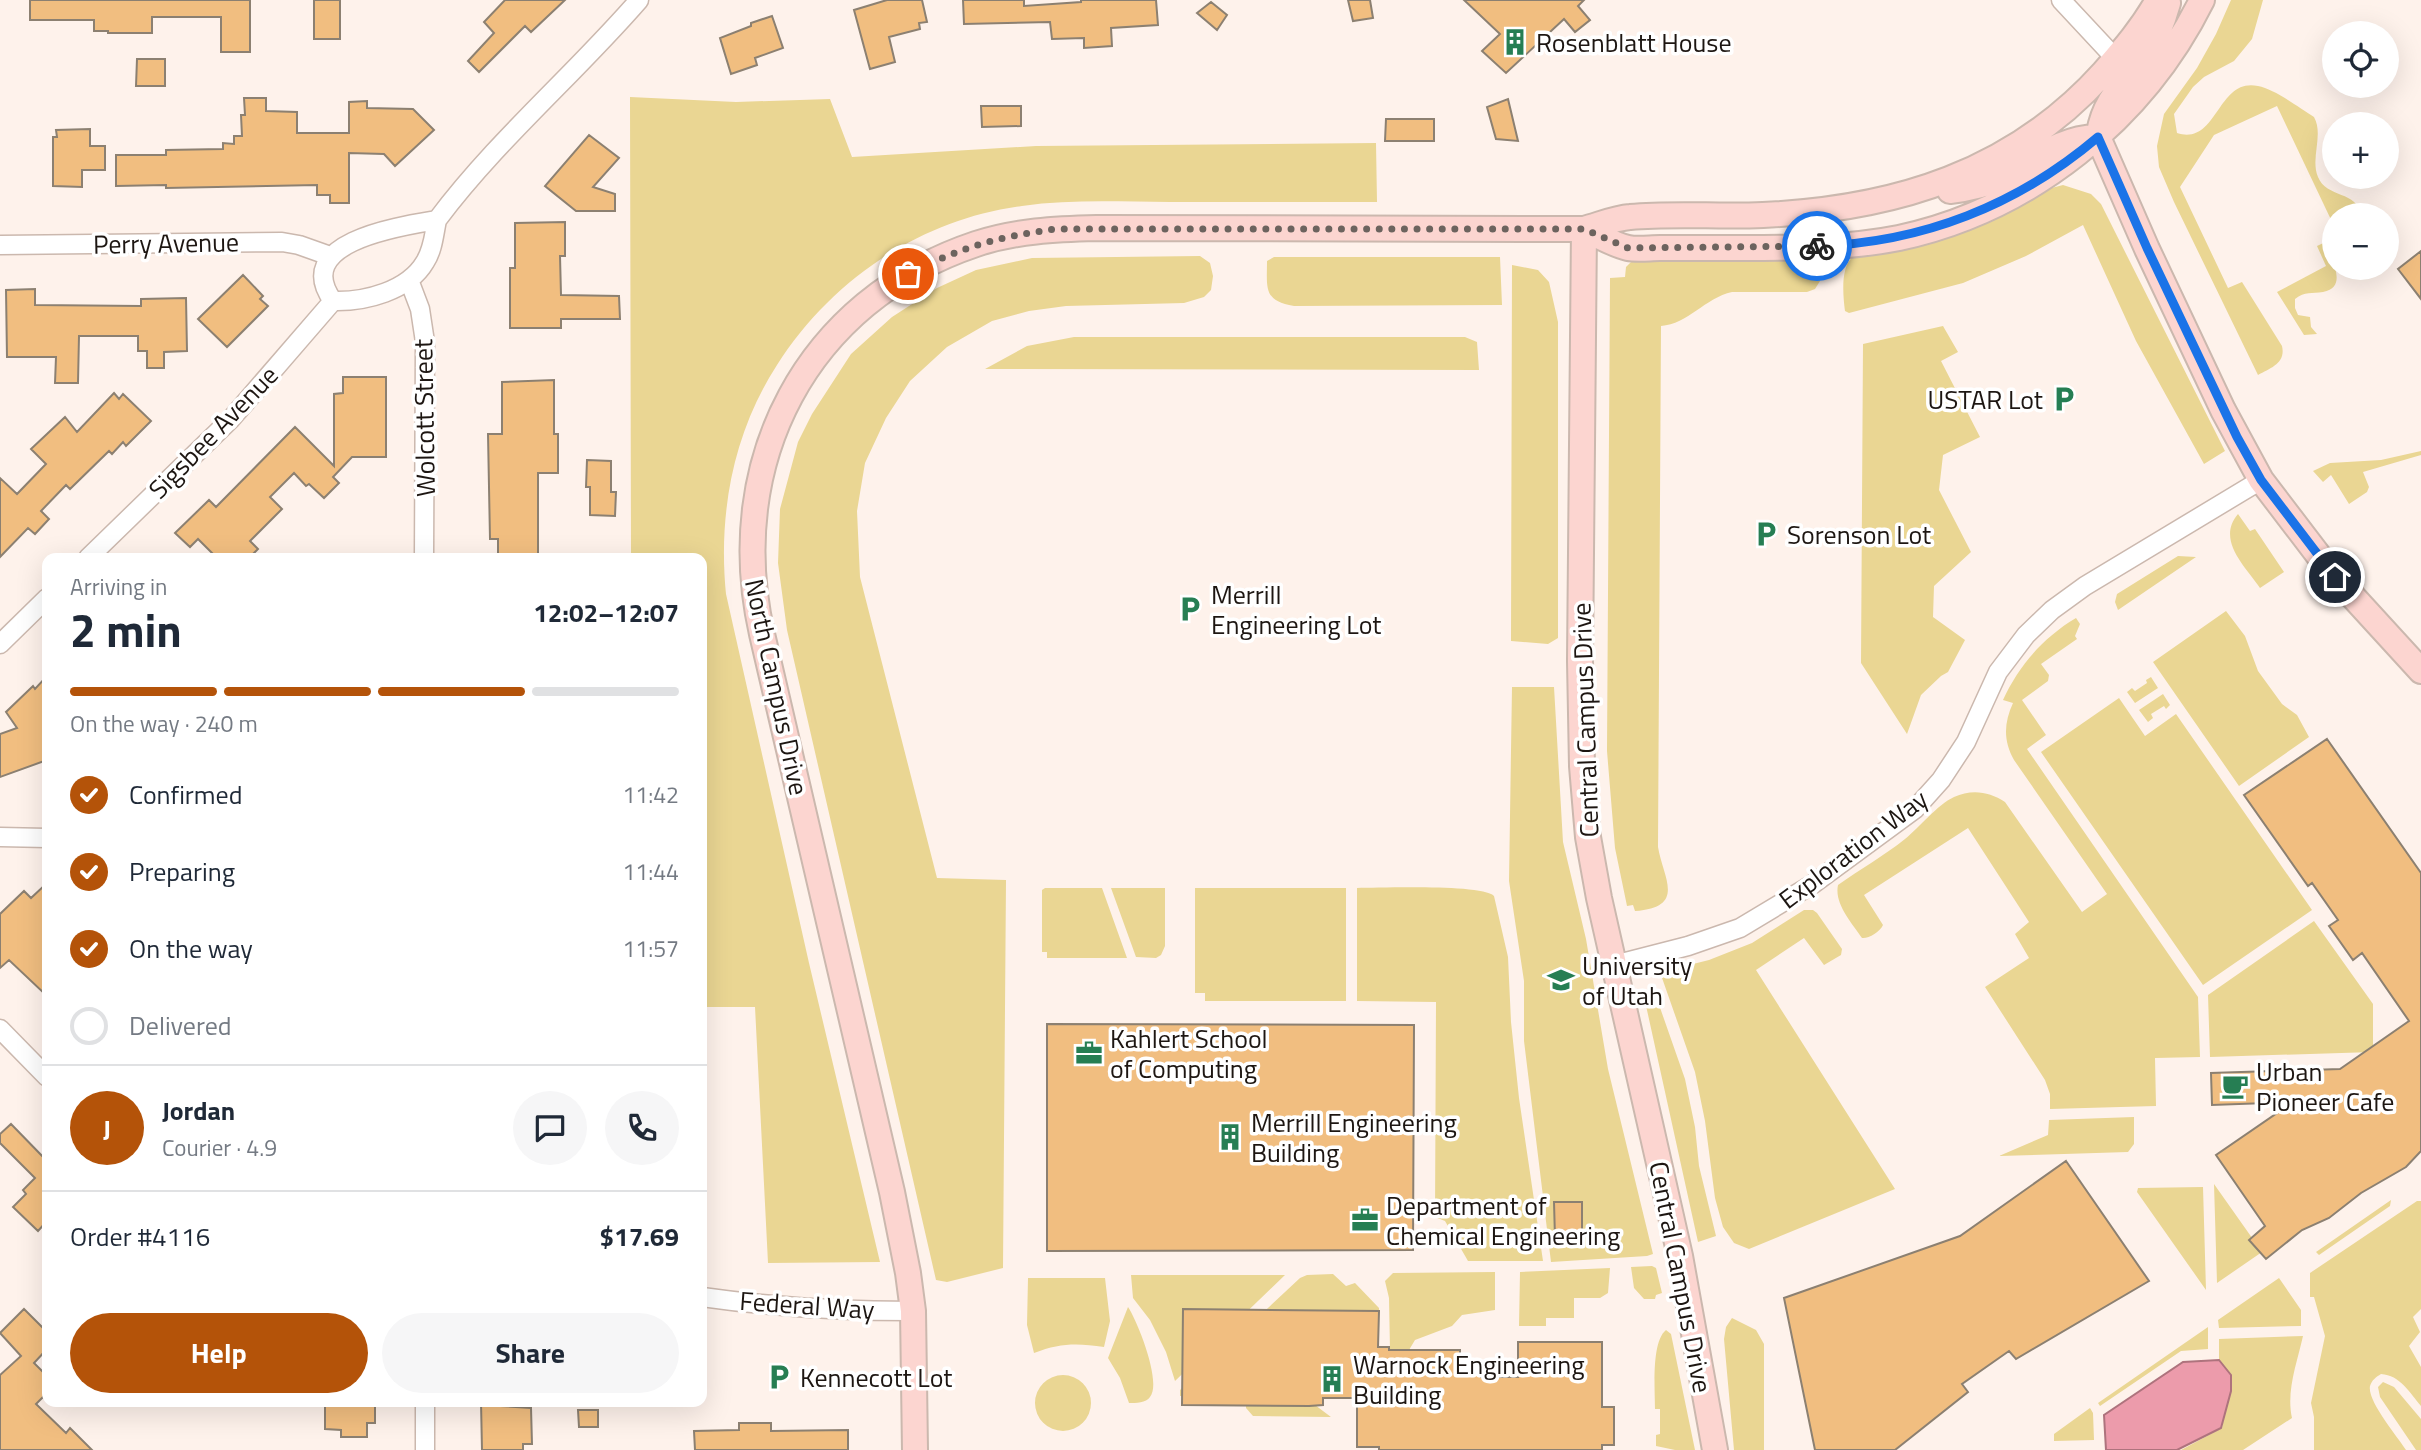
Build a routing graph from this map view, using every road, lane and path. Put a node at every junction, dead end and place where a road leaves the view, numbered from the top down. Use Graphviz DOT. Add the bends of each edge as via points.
graph roads {
  1 [pos="639,0"];
  2 [pos="2061,0"];
  3 [pos="2158,0"];
  4 [pos="2169,0"];
  5 [pos="2202,0"];
  6 [pos="2116,59"];
  7 [pos="2098,137"];
  8 [pos="1923,190"];
  9 [pos="438,220"];
  10 [pos="1584,229"];
  11 [pos="0,245"];
  12 [pos="330,256"];
  13 [pos="409,280"];
  14 [pos="333,301"];
  15 [pos="2261,480"];
  16 [pos="93,553"];
  17 [pos="425,553"];
  18 [pos="42,603"];
  19 [pos="0,644"];
  20 [pos="2421,671"];
  21 [pos="0,838"];
  22 [pos="42,838"];
  23 [pos="1614,965"];
  24 [pos="0,1029"];
  25 [pos="42,1072"];
  26 [pos="707,1298"];
  27 [pos="913,1311"];
  28 [pos="425,1407"];
  29 [pos="425,1450"];
  30 [pos="915,1450"];
  31 [pos="1715,1450"];
  1 -- 9 [label="street" via="531,112"];
  2 -- 6 [label="street"];
  3 -- 6 [label="main road, North Campus Drive"];
  4 -- 7 [label="main road" via="2146,54 2110,98"];
  5 -- 7 [label="main road, North Campus Drive" via="2166,61"];
  6 -- 8 [label="main road, North Campus Drive" via="2074,102 2030,137 1983,165"];
  7 -- 8 [label="main road" via="2062,143 1985,184 1953,191"];
  7 -- 10 [label="main road, North Campus Drive" via="2049,173 1990,207 1900,238 1832,246 1628,248"];
  7 -- 15 [label="main road" via="2223,410"];
  8 -- 10 [label="main road, North Campus Drive" via="1815,212 1628,217"];
  9 -- 12 [label="street" via="357,240"];
  9 -- 13 [label="street" via="425,263"];
  10 -- 23 [label="main road, Central Campus Drive" via="1582,765 1588,837"];
  10 -- 27 [label="main road, North Campus Drive" via="1056,229 1017,234 942,257 877,295 821,350 798,383 769,444 758,486 751,552 754,596 892,1192"];
  11 -- 12 [label="street, Perry Avenue" via="282,242"];
  12 -- 14 [label="street" via="325,282"];
  13 -- 14 [label="street" via="370,297"];
  13 -- 17 [label="street, Wolcott Street" via="425,342"];
  14 -- 16 [label="street, Sigsbee Avenue" via="231,419"];
  15 -- 20 [label="main road" via="2335,577"];
  15 -- 23 [label="street, Exploration Way" via="2085,586 2025,635 1998,671 1966,742 1941,780 1896,823 1813,884 1740,928"];
  18 -- 19 [label="street"];
  21 -- 22 [label="street"];
  23 -- 31 [label="main road, Central Campus Drive" via="1680,1256"];
  24 -- 25 [label="street"];
  26 -- 27 [label="street, Federal Way" via="858,1311"];
  27 -- 30 [label="main road, North Campus Drive"];
  28 -- 29 [label="street"];
}
